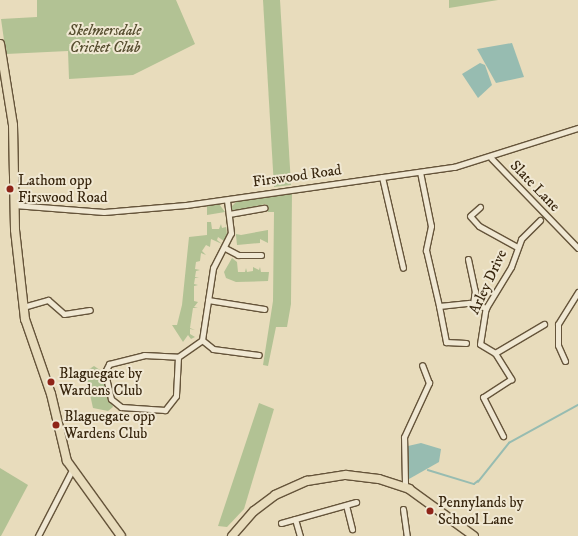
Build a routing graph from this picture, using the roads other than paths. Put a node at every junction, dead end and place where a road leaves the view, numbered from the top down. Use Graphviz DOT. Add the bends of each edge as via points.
graph roads {
  1 [pos="0,44"];
  2 [pos="578,128"];
  3 [pos="491,158"];
  4 [pos="420,172"];
  5 [pos="382,177"];
  6 [pos="227,200"];
  7 [pos="14,205"];
  8 [pos="480,207"];
  9 [pos="264,208"];
  10 [pos="229,214"];
  11 [pos="540,220"];
  12 [pos="517,247"];
  13 [pos="225,248"];
  14 [pos="578,248"];
  15 [pos="261,255"];
  16 [pos="468,259"];
  17 [pos="403,268"];
  18 [pos="578,292"];
  19 [pos="208,300"];
  20 [pos="473,304"];
  21 [pos="439,306"];
  22 [pos="22,307"];
  23 [pos="486,308"];
  24 [pos="264,309"];
  25 [pos="90,310"];
  26 [pos="544,324"];
  27 [pos="202,340"];
  28 [pos="466,343"];
  29 [pos="495,353"];
  30 [pos="259,355"];
  31 [pos="178,357"];
  32 [pos="565,361"];
  33 [pos="422,365"];
  34 [pos="503,436"];
  35 [pos="72,470"];
  36 [pos="406,483"];
  37 [pos="356,502"];
  38 [pos="346,505"];
  39 [pos="403,509"];
  40 [pos="296,519"];
  41 [pos="281,523"];
  42 [pos="352,530"];
  43 [pos="38,536"];
  44 [pos="121,536"];
  45 [pos="232,536"];
  46 [pos="300,536"];
  47 [pos="407,536"];
  48 [pos="474,536"];
  1 -- 7 [label="main road" via="13,125"];
  2 -- 3 [label="street, Firswood Road"];
  3 -- 4 [label="street, Firswood Road"];
  3 -- 14 [label="street, Slate Lane"];
  4 -- 5 [label="street, Firswood Road"];
  4 -- 21 [label="street" via="431,226 426,250"];
  5 -- 6 [label="street, Firswood Road" via="271,191"];
  5 -- 17 [label="street"];
  6 -- 7 [label="street, Firswood Road" via="104,212"];
  6 -- 10 [label="street"];
  7 -- 22 [label="main road"];
  8 -- 12 [label="street" via="470,216 479,226"];
  9 -- 10 [label="street"];
  10 -- 13 [label="street" via="231,234"];
  11 -- 12 [label="street, Arley Drive"];
  12 -- 23 [label="street, Arley Drive" via="511,267"];
  13 -- 15 [label="street" via="238,255"];
  13 -- 19 [label="street" via="213,268"];
  16 -- 20 [label="street" via="475,291"];
  18 -- 32 [label="street" via="558,324 558,345"];
  19 -- 24 [label="street"];
  19 -- 27 [label="street"];
  20 -- 21 [label="street"];
  20 -- 23 [label="street"];
  21 -- 28 [label="street" via="446,342"];
  22 -- 25 [label="street" via="48,300 64,314"];
  22 -- 35 [label="main road"];
  23 -- 29 [label="street, Arley Drive" via="480,344"];
  26 -- 29 [label="street"];
  27 -- 30 [label="street" via="212,349"];
  27 -- 31 [label="street"];
  29 -- 34 [label="street" via="511,379 483,397"];
  31 -- 31 [label="street" via="176,396 165,410 121,407 111,399 105,372 109,364 138,356"];
  33 -- 36 [label="street" via="429,383 404,437"];
  35 -- 43 [label="street"];
  35 -- 44 [label="main road"];
  37 -- 38 [label="street"];
  38 -- 40 [label="street"];
  38 -- 42 [label="street"];
  39 -- 47 [label="street"];
  40 -- 41 [label="street"];
  40 -- 46 [label="street"];
  45 -- 48 [label="main road" via="254,511 275,495 307,481 346,475 379,479 409,489"];
}
